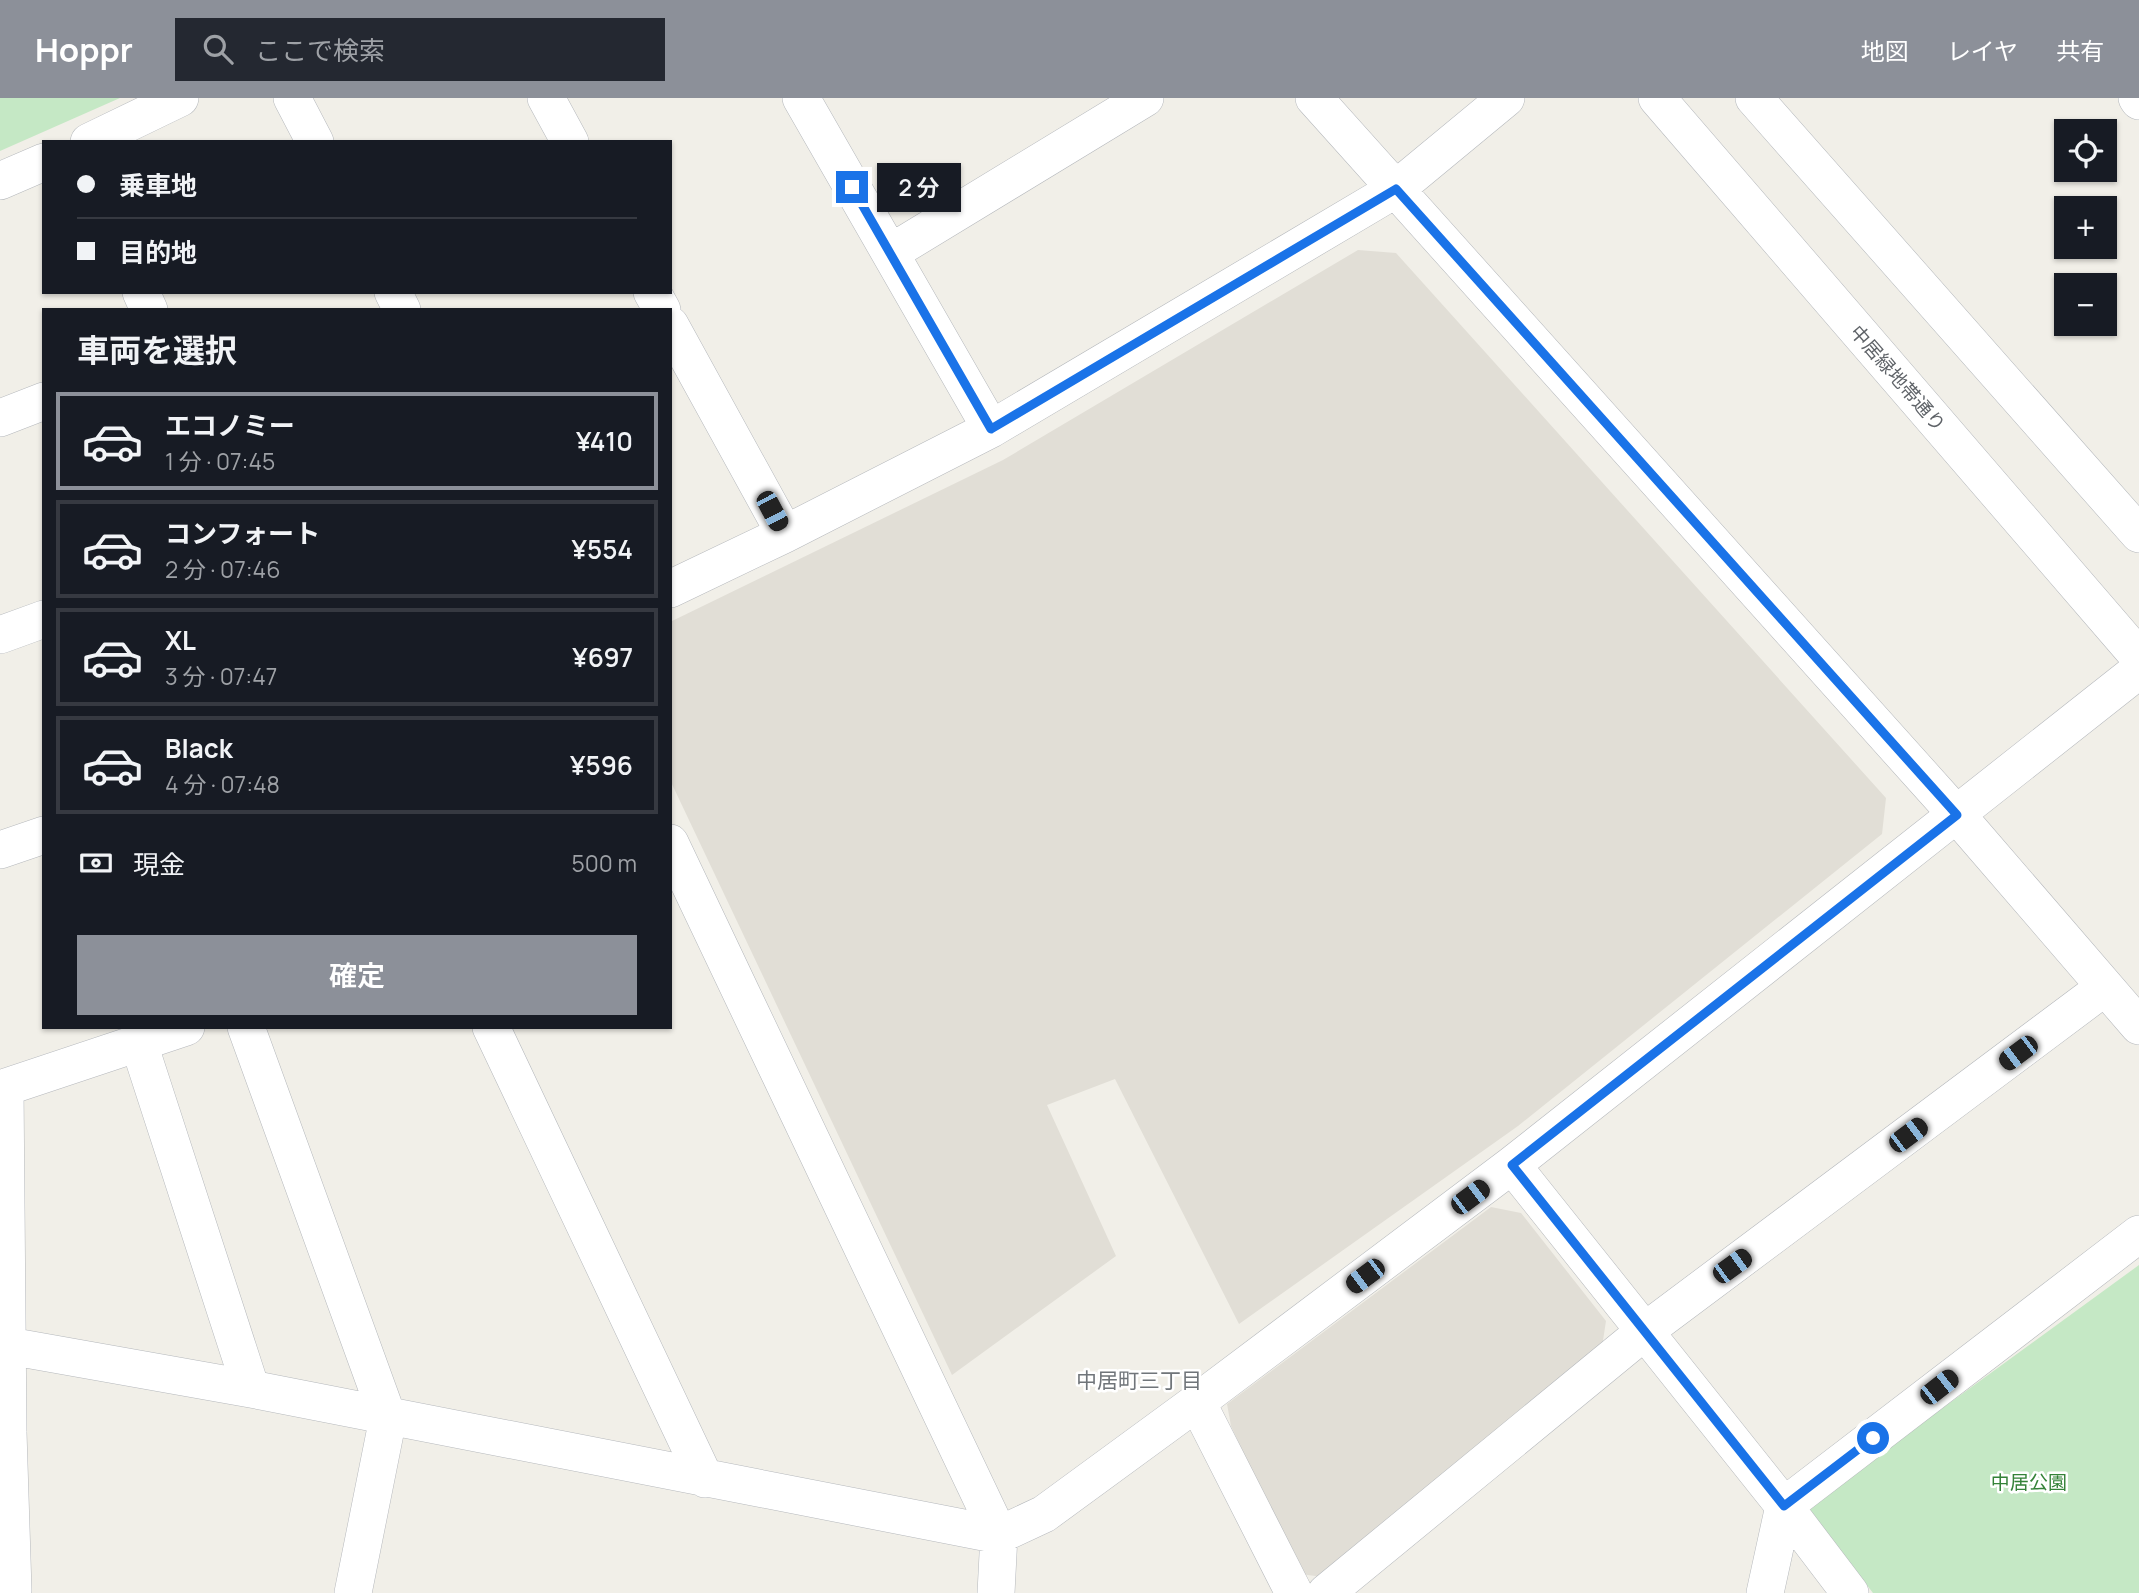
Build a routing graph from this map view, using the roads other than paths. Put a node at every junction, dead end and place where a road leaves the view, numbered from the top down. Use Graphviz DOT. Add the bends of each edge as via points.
graph roads {
  1 [pos="180,98"];
  2 [pos="292,98"];
  3 [pos="546,98"];
  4 [pos="802,98"];
  5 [pos="1145,98"];
  6 [pos="1314,98"];
  7 [pos="1506,98"];
  8 [pos="1657,98"];
  9 [pos="1754,98"];
  10 [pos="93,140"];
  11 [pos="314,140"];
  12 [pos="569,140"];
  13 [pos="42,163"];
  14 [pos="0,181"];
  15 [pos="1396,189"];
  16 [pos="890,253"];
  17 [pos="672,329"];
  18 [pos="42,402"];
  19 [pos="0,418"];
  20 [pos="991,429"];
  21 [pos="785,534"];
  22 [pos="2139,534"];
  23 [pos="672,588"];
  24 [pos="42,620"];
  25 [pos="0,635"];
  26 [pos="2139,657"];
  27 [pos="2139,670"];
  28 [pos="1957,815"];
  29 [pos="42,836"];
  30 [pos="672,847"];
  31 [pos="0,850"];
  32 [pos="2105,987"];
  33 [pos="2139,1026"];
  34 [pos="180,1029"];
  35 [pos="247,1029"];
  36 [pos="492,1029"];
  37 [pos="139,1044"];
  38 [pos="3,1088"];
  39 [pos="1512,1165"];
  40 [pos="2139,1234"];
  41 [pos="1645,1331"];
  42 [pos="9,1346"];
  43 [pos="251,1389"];
  44 [pos="1197,1402"];
  45 [pos="388,1418"];
  46 [pos="705,1479"];
  47 [pos="1784,1506"];
  48 [pos="999,1535"];
  49 [pos="13,1590"];
  50 [pos="353,1593"];
  51 [pos="996,1593"];
  52 [pos="1294,1593"];
  53 [pos="1326,1593"];
  54 [pos="1765,1593"];
  55 [pos="1850,1593"];
  1 -- 10 [label="street"];
  2 -- 11 [label="street"];
  3 -- 12 [label="street"];
  4 -- 16 [label="street"];
  5 -- 16 [label="street"];
  6 -- 15 [label="street"];
  7 -- 15 [label="street"];
  8 -- 26 [label="street, 中居緑地帯通り"];
  9 -- 22 [label="street"];
  13 -- 14 [label="street"];
  15 -- 20 [label="street"];
  15 -- 28 [label="street"];
  16 -- 20 [label="street"];
  17 -- 21 [label="street"];
  18 -- 19 [label="street"];
  20 -- 21 [label="street"];
  21 -- 23 [label="street"];
  24 -- 25 [label="street"];
  27 -- 28 [label="street"];
  28 -- 32 [label="street"];
  28 -- 39 [label="street"];
  29 -- 31 [label="street"];
  30 -- 48 [label="street"];
  32 -- 33 [label="street"];
  32 -- 41 [label="street"];
  34 -- 37 [label="street"];
  35 -- 45 [label="street"];
  36 -- 46 [label="street"];
  37 -- 38 [label="street"];
  37 -- 43 [label="street"];
  38 -- 42 [label="street"];
  39 -- 41 [label="street"];
  39 -- 44 [label="street"];
  40 -- 47 [label="street"];
  41 -- 47 [label="street"];
  41 -- 53 [label="street"];
  42 -- 43 [label="street"];
  42 -- 49 [label="street"];
  43 -- 45 [label="street"];
  44 -- 48 [label="street" via="1044,1514"];
  44 -- 52 [label="street"];
  45 -- 46 [label="street"];
  45 -- 50 [label="street"];
  46 -- 48 [label="street"];
  47 -- 54 [label="street"];
  47 -- 55 [label="street"];
  48 -- 51 [label="street"];
}
